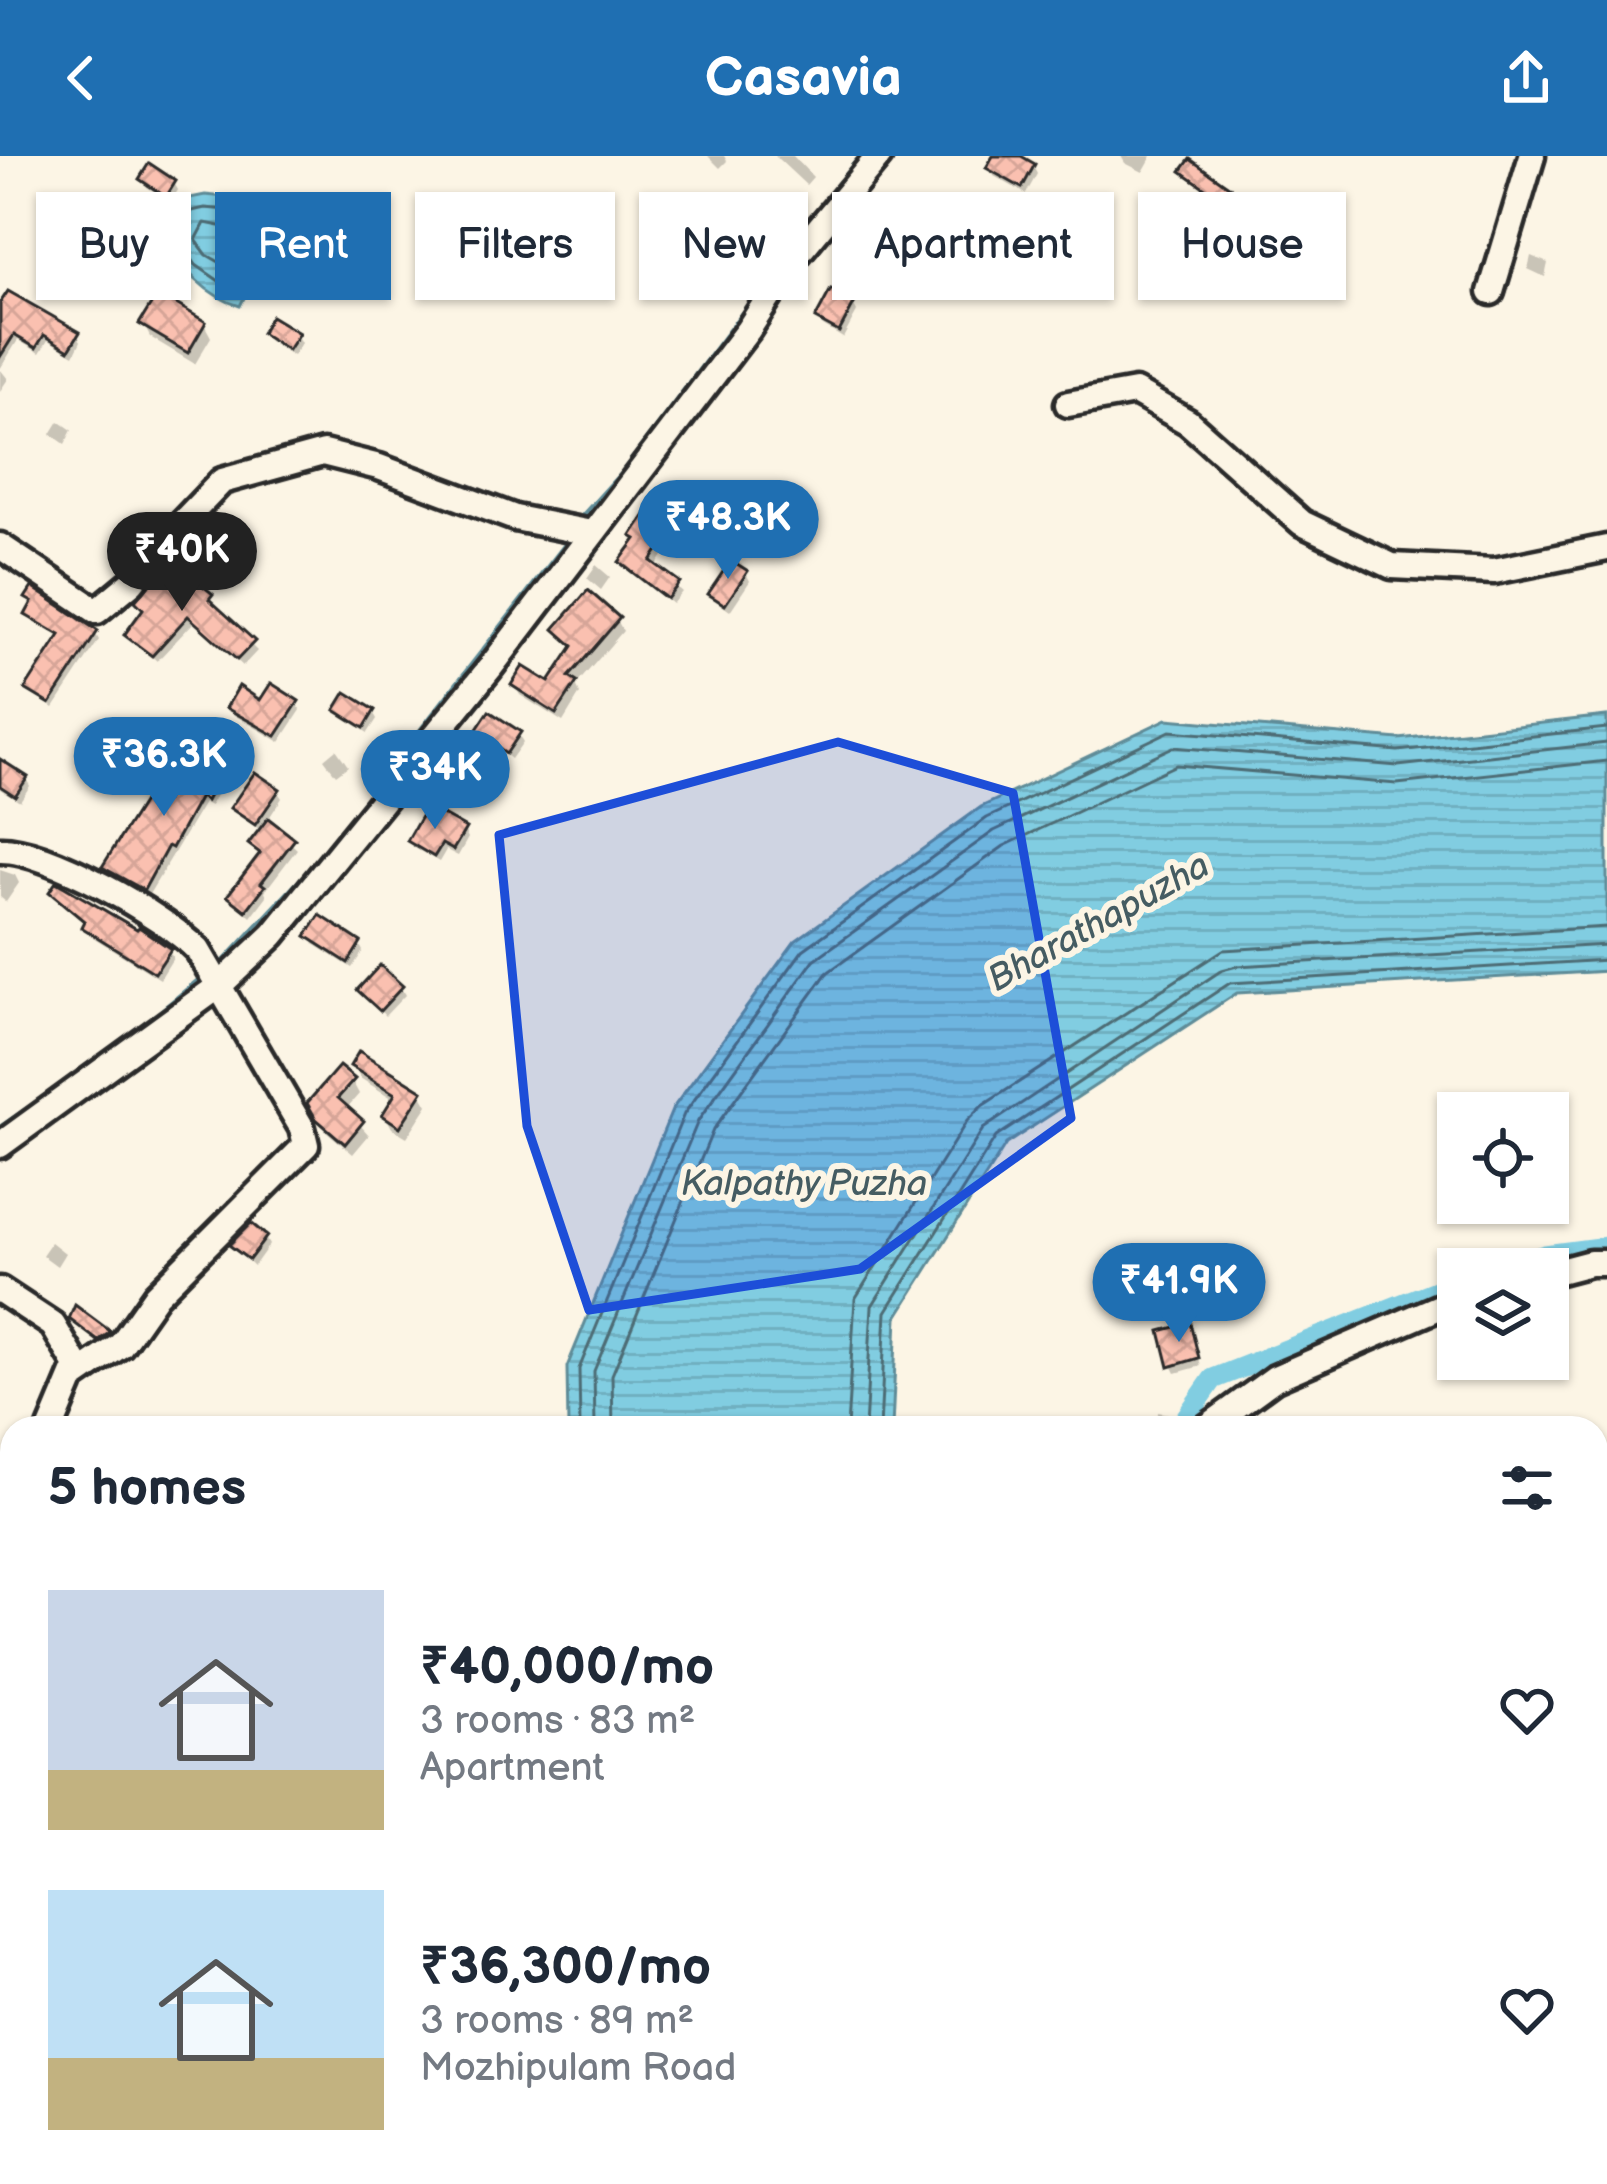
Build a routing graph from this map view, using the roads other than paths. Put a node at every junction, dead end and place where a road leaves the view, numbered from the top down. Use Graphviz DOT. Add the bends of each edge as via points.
graph roads {
  1 [pos="879,156"];
  2 [pos="1532,156"];
  3 [pos="1491,292"];
  4 [pos="1068,404"];
  5 [pos="591,533"];
  6 [pos="0,546"];
  7 [pos="1607,548"];
  8 [pos="0,850"];
  9 [pos="219,986"];
  10 [pos="0,1145"];
  11 [pos="1607,1263"];
  12 [pos="1569,1268"];
  13 [pos="0,1290"];
  14 [pos="1437,1307"];
  15 [pos="76,1366"];
  16 [pos="56,1416"];
  17 [pos="1223,1416"];
  1 -- 5 [label="street"];
  2 -- 3 [label="street"];
  4 -- 7 [label="street" via="1135,392 1188,422 1302,523 1391,566 1494,571"];
  5 -- 6 [label="street" via="515,518 323,453 222,482 97,611"];
  5 -- 9 [label="street" via="426,749 273,935"];
  8 -- 9 [label="street" via="68,868 180,932"];
  9 -- 10 [label="street"];
  9 -- 15 [label="street" via="306,1145 156,1295 122,1345 76,1376"];
  11 -- 12 [label="street"];
  13 -- 15 [label="street" via="53,1325"];
  14 -- 17 [label="street" via="1275,1378"];
  15 -- 16 [label="street"];
}
